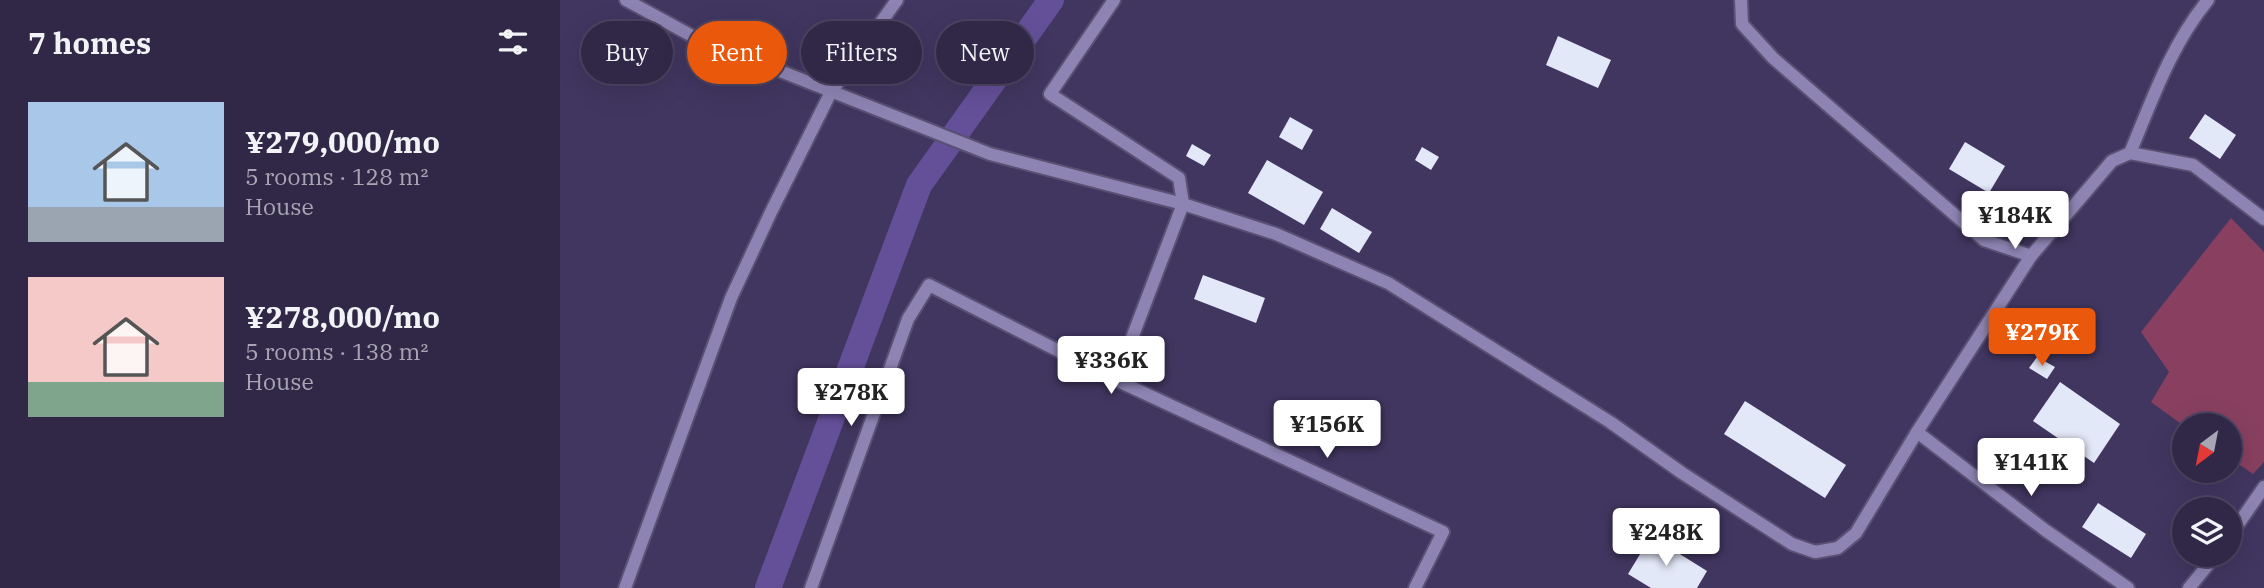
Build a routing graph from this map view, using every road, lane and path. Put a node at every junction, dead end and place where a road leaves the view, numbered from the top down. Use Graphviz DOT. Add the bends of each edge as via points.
graph roads {
  1 [pos="626,0"];
  2 [pos="897,0"];
  3 [pos="1114,0"];
  4 [pos="1741,0"];
  5 [pos="2208,0"];
  6 [pos="831,92"];
  7 [pos="2130,153"];
  8 [pos="1183,204"];
  9 [pos="2264,219"];
  10 [pos="2031,256"];
  11 [pos="1116,380"];
  12 [pos="1917,432"];
  13 [pos="2264,487"];
  14 [pos="2242,519"];
  15 [pos="2206,567"];
  16 [pos="625,588"];
  17 [pos="811,588"];
  18 [pos="1415,588"];
  19 [pos="2128,588"];
  20 [pos="2189,588"];
  1 -- 6 [label="street" via="694,37"];
  2 -- 6 [label="street"];
  3 -- 8 [label="street" via="1050,94 1178,178"];
  4 -- 10 [label="street" via="1742,24 1773,58 1984,240"];
  5 -- 7 [label="street" via="2168,61"];
  6 -- 8 [label="street" via="990,154"];
  6 -- 16 [label="street" via="732,298"];
  7 -- 9 [label="street" via="2193,165"];
  7 -- 10 [label="street" via="2112,161"];
  8 -- 11 [label="street"];
  8 -- 12 [label="street" via="1276,234 1388,283 1610,422 1792,544 1815,552 1838,548 1856,533"];
  10 -- 12 [label="street"];
  11 -- 17 [label="street" via="929,285 908,319"];
  11 -- 18 [label="street" via="1443,531"];
  12 -- 19 [label="street"];
  13 -- 14 [label="street"];
  15 -- 20 [label="street"];
}
